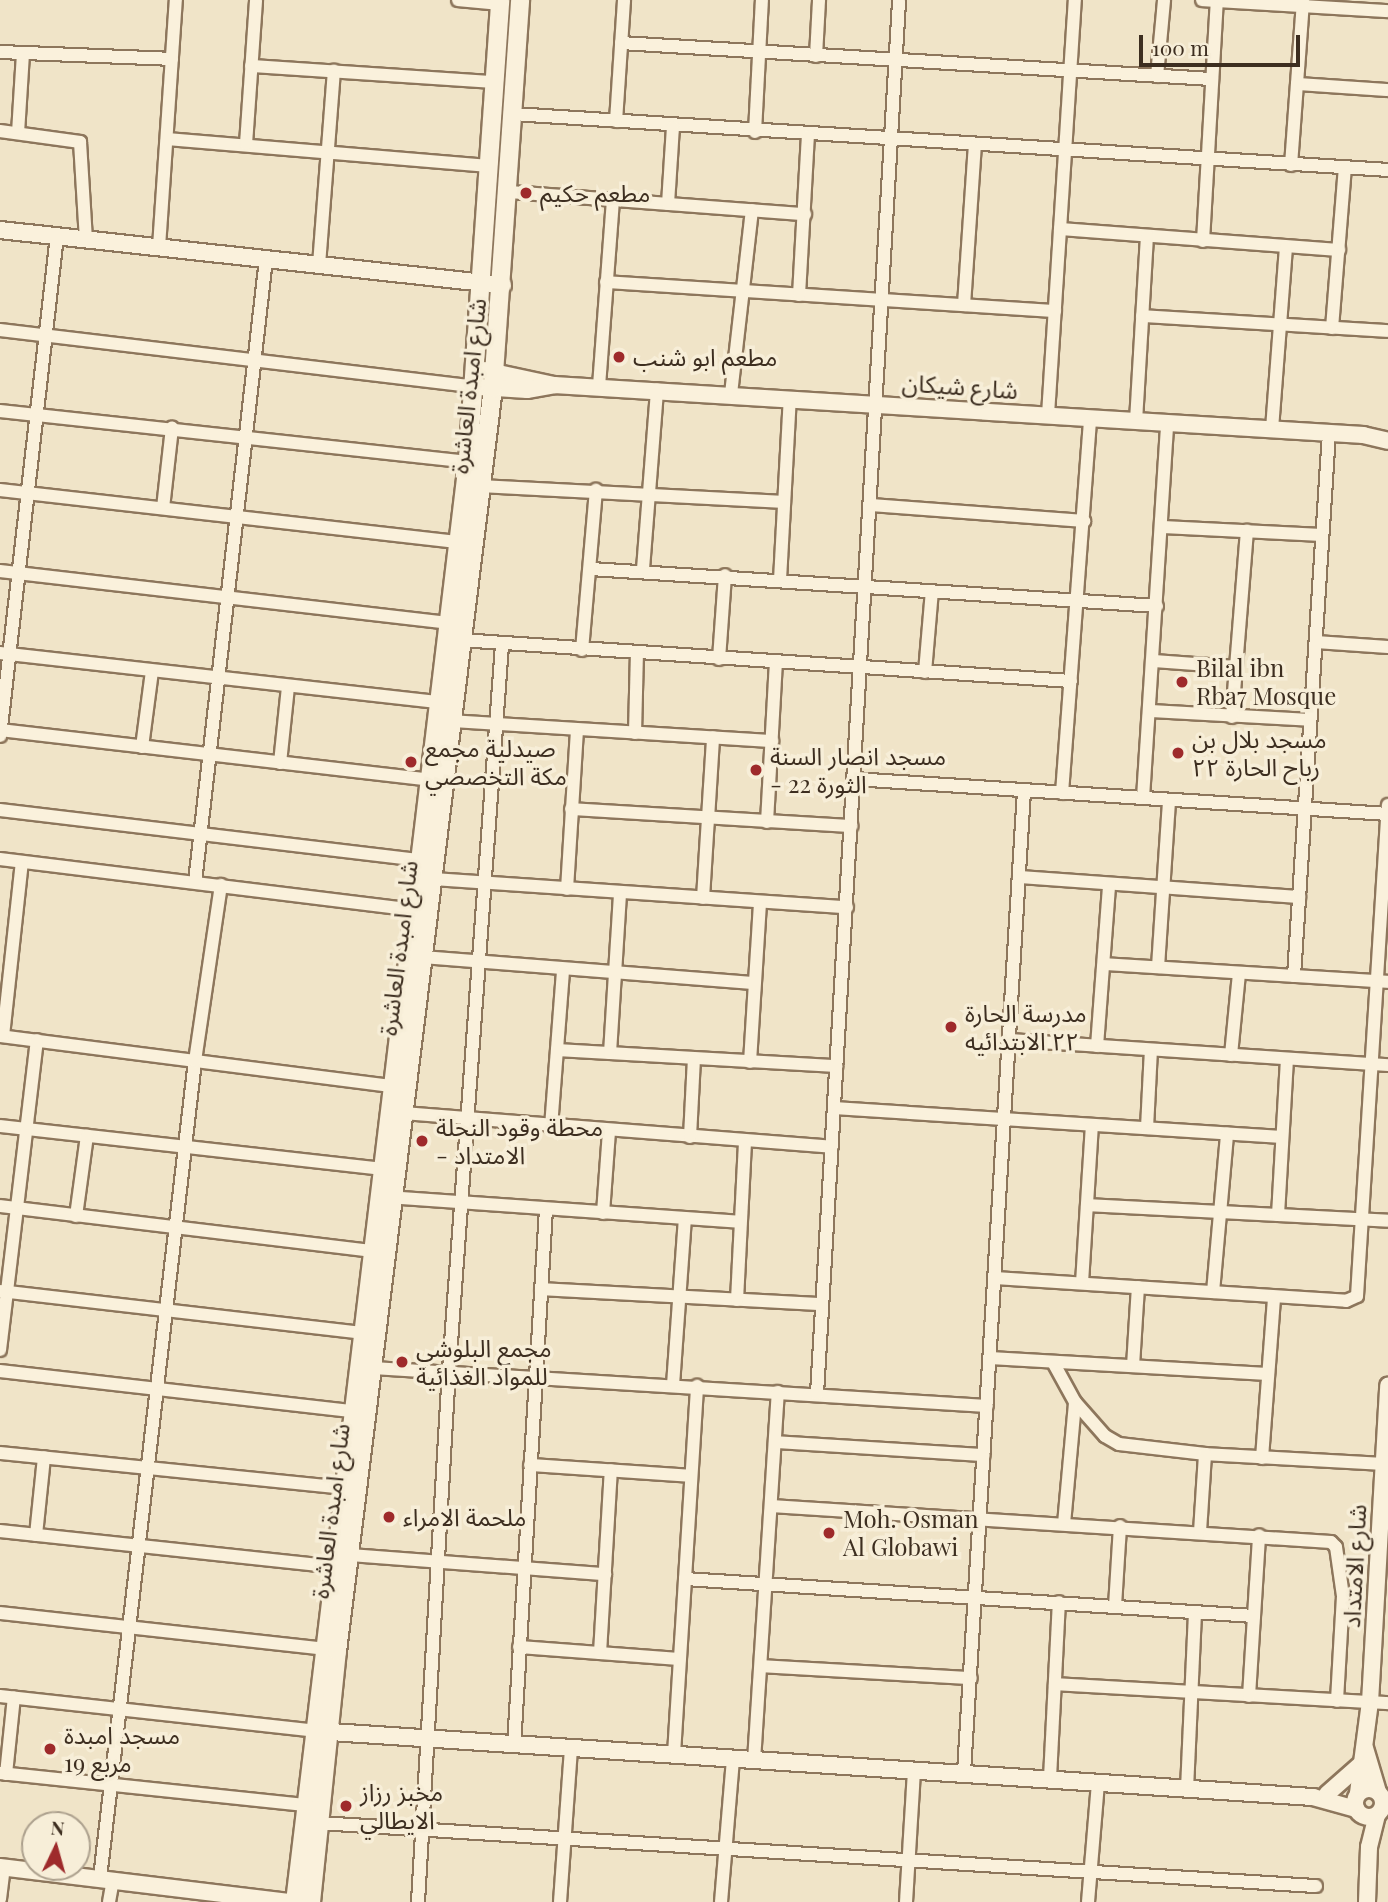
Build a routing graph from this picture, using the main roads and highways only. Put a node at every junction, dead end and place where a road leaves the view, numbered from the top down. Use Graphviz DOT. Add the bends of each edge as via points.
graph roads {
  1 [pos="520,0"];
  2 [pos="500,2"];
  3 [pos="485,379"];
  4 [pos="405,1024"];
  5 [pos="385,1197"];
  6 [pos="322,1730"];
  7 [pos="294,1902"];
  8 [pos="311,1902"];
  1 -- 3 [label="main road, شارع امبدة العاشرة" via="503,285"];
  2 -- 3 [label="main road, شارع امبدة العاشرة" via="482,284"];
  3 -- 4 [label="main road, شارع امبدة العاشرة" via="457,542 413,909"];
  3 -- 4 [label="main road, شارع امبدة العاشرة" via="481,486 422,957"];
  4 -- 5 [label="main road, شارع امبدة العاشرة" via="403,1113"];
  4 -- 5 [label="main road, شارع امبدة العاشرة" via="391,1086 382,1170"];
  5 -- 6 [label="main road, شارع امبدة العاشرة" via="373,1368"];
  5 -- 6 [label="main road, شارع امبدة العاشرة" via="373,1251 344,1488 325,1649"];
  6 -- 7 [label="main road, شارع امبدة العاشرة"];
  6 -- 8 [label="main road, شارع امبدة العاشرة"];
}
